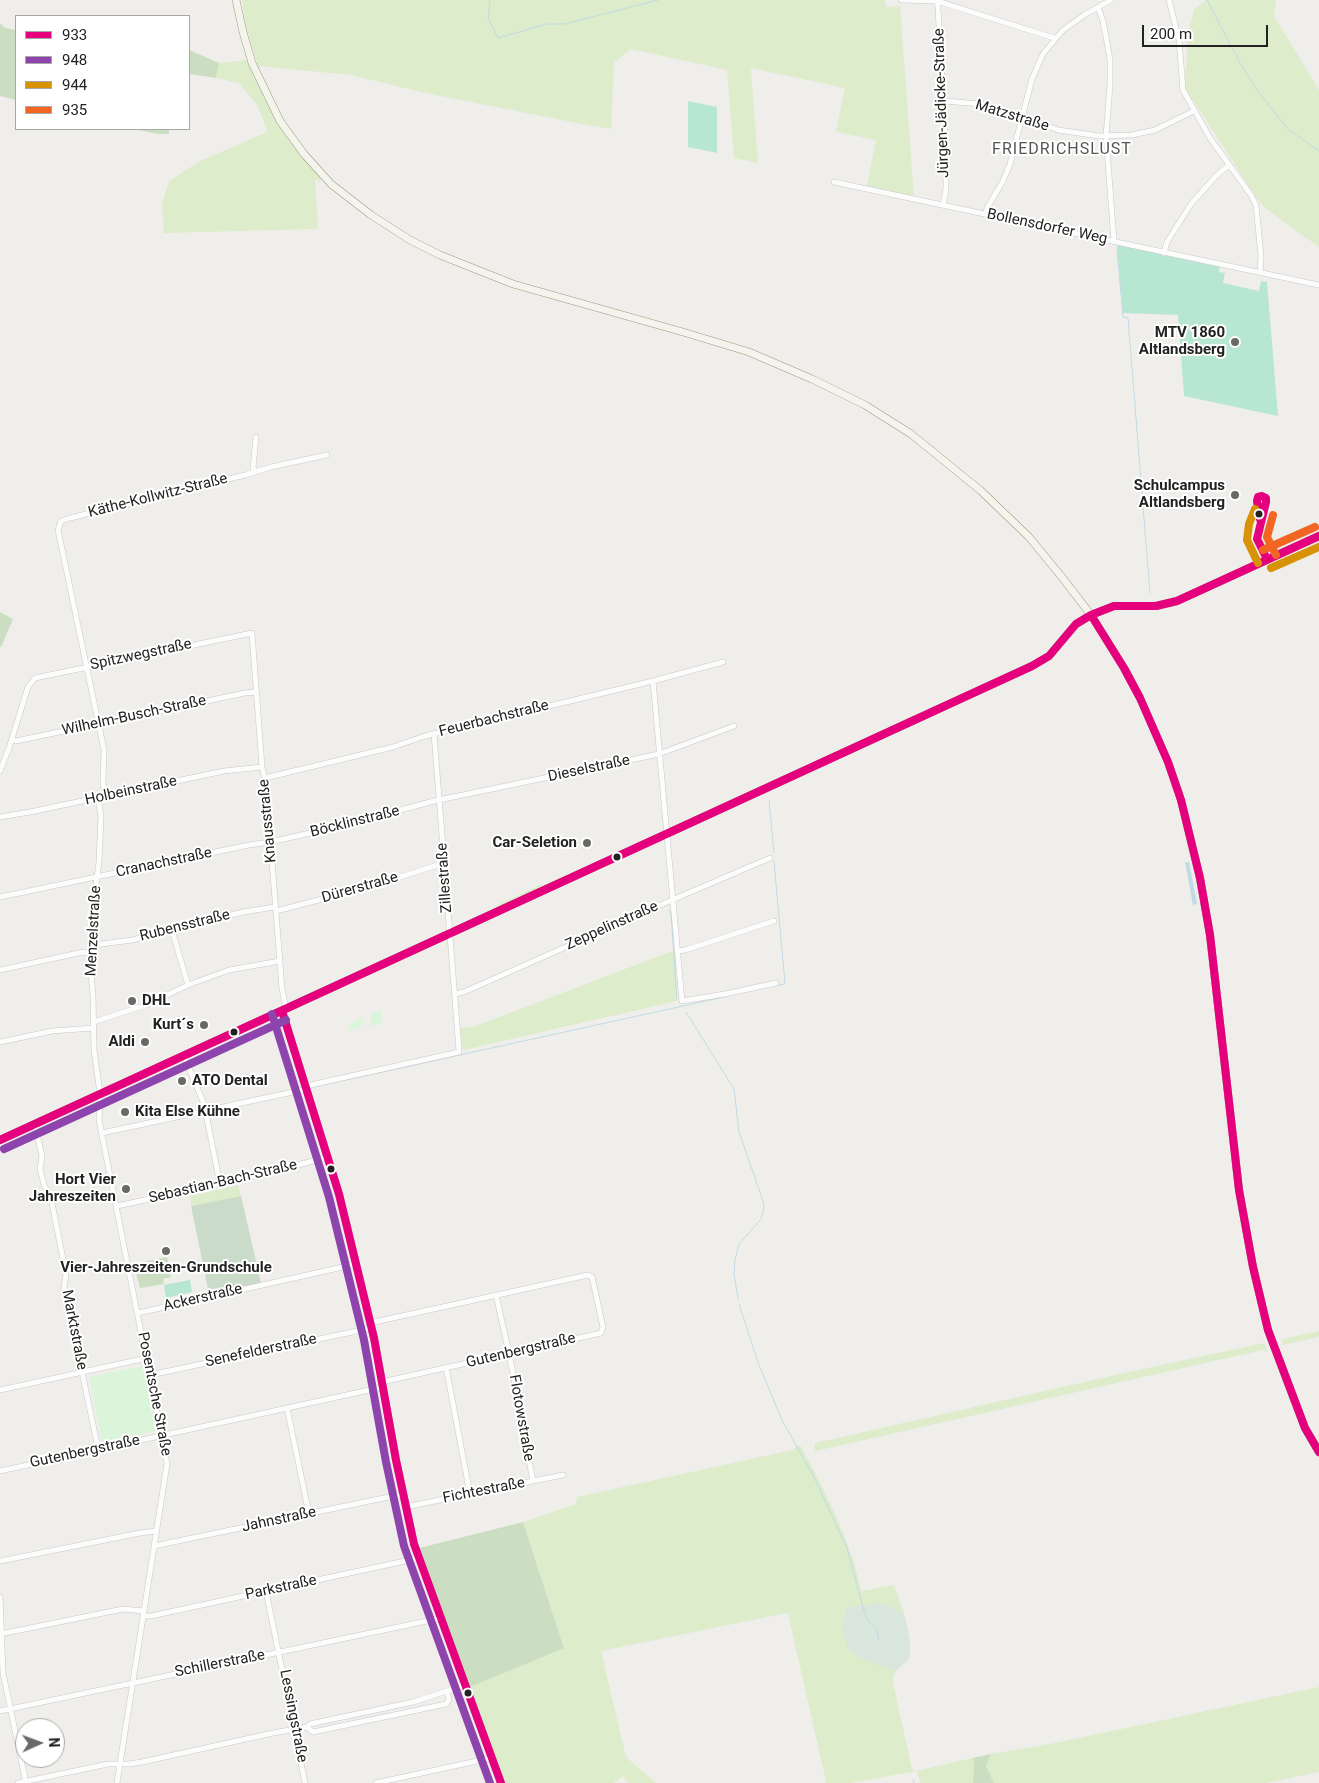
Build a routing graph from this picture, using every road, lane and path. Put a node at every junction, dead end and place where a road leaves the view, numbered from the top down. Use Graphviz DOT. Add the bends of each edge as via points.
graph roads {
  1 [pos="236,0"];
  2 [pos="901,0"];
  3 [pos="1111,0"];
  4 [pos="1169,0"];
  5 [pos="937,1"];
  6 [pos="1098,7"];
  7 [pos="1054,38"];
  8 [pos="944,101"];
  9 [pos="1194,112"];
  10 [pos="1022,116"];
  11 [pos="1106,136"];
  12 [pos="1229,165"];
  13 [pos="834,182"];
  14 [pos="943,205"];
  15 [pos="986,214"];
  16 [pos="1114,241"];
  17 [pos="1164,253"];
  18 [pos="1260,273"];
  19 [pos="1319,285"];
  20 [pos="256,437"];
  21 [pos="327,455"];
  22 [pos="255,471"];
  23 [pos="61,521"];
  24 [pos="1319,536"];
  25 [pos="1091,615"];
  26 [pos="252,633"];
  27 [pos="723,662"];
  28 [pos="86,667"];
  29 [pos="653,681"];
  30 [pos="256,692"];
  31 [pos="98,724"];
  32 [pos="734,726"];
  33 [pos="434,734"];
  34 [pos="12,739"];
  35 [pos="659,754"];
  36 [pos="262,767"];
  37 [pos="0,771"];
  38 [pos="265,778"];
  39 [pos="101,797"];
  40 [pos="440,800"];
  41 [pos="0,817"];
  42 [pos="667,835"];
  43 [pos="270,842"];
  44 [pos="770,858"];
  45 [pos="444,863"];
  46 [pos="97,876"];
  47 [pos="0,897"];
  48 [pos="672,900"];
  49 [pos="275,909"];
  50 [pos="774,921"];
  51 [pos="172,930"];
  52 [pos="450,934"];
  53 [pos="94,945"];
  54 [pos="678,951"];
  55 [pos="92,954"];
  56 [pos="280,961"];
  57 [pos="0,970"];
  58 [pos="776,983"];
  59 [pos="188,985"];
  60 [pos="455,994"];
  61 [pos="284,1010"];
  62 [pos="93,1024"];
  63 [pos="0,1042"];
  64 [pos="184,1056"];
  65 [pos="306,1087"];
  66 [pos="99,1095"];
  67 [pos="205,1111"];
  68 [pos="35,1125"];
  69 [pos="102,1133"];
  70 [pos="0,1140"];
  71 [pos="328,1157"];
  72 [pos="220,1184"];
  73 [pos="117,1206"];
  74 [pos="356,1264"];
  75 [pos="591,1275"];
  76 [pos="496,1296"];
  77 [pos="138,1313"];
  78 [pos="371,1326"];
  79 [pos="509,1353"];
  80 [pos="147,1358"];
  81 [pos="446,1367"];
  82 [pos="83,1373"];
  83 [pos="150,1375"];
  84 [pos="383,1384"];
  85 [pos="0,1390"];
  86 [pos="287,1408"];
  87 [pos="162,1435"];
  88 [pos="98,1448"];
  89 [pos="1319,1452"];
  90 [pos="0,1471"];
  91 [pos="562,1475"];
  92 [pos="532,1481"];
  93 [pos="403,1494"];
  94 [pos="470,1494"];
  95 [pos="405,1507"];
  96 [pos="309,1514"];
  97 [pos="157,1531"];
  98 [pos="154,1546"];
  99 [pos="419,1558"];
  100 [pos="0,1561"];
  101 [pos="266,1591"];
  102 [pos="0,1597"];
  103 [pos="144,1613"];
  104 [pos="441,1618"];
  105 [pos="0,1634"];
  106 [pos="280,1652"];
  107 [pos="133,1682"];
  108 [pos="465,1685"];
  109 [pos="447,1691"];
  110 [pos="10,1709"];
  111 [pos="0,1711"];
  112 [pos="307,1728"];
  113 [pos="296,1729"];
  114 [pos="492,1758"];
  115 [pos="120,1764"];
  116 [pos="26,1782"];
  117 [pos="18,1783"];
  118 [pos="118,1783"];
  119 [pos="306,1783"];
  120 [pos="376,1783"];
  121 [pos="501,1783"];
  1 -- 25 [label="main road" via="252,63 280,121 331,184 371,215 440,255 513,284 749,352 812,378 865,406 911,434 980,490 1028,537"];
  2 -- 5 [label="street"];
  3 -- 6 [label="street"];
  4 -- 9 [label="street" via="1179,40 1182,86"];
  5 -- 7 [label="street"];
  5 -- 8 [label="street, Jürgen-Jädicke-Straße"];
  6 -- 7 [label="street"];
  6 -- 11 [label="street" via="1104,21 1110,59"];
  7 -- 10 [label="street" via="1036,69"];
  8 -- 10 [label="street, Matzstraße" via="981,104"];
  8 -- 14 [label="street, Jürgen-Jädicke-Straße" via="946,176"];
  9 -- 11 [label="street, Matzstraße" via="1155,130"];
  9 -- 12 [label="street"];
  10 -- 11 [label="street, Matzstraße" via="1070,133"];
  10 -- 15 [label="street" via="1010,164"];
  11 -- 16 [label="street"];
  12 -- 17 [label="street" via="1191,204 1170,235"];
  12 -- 18 [label="street" via="1256,205"];
  13 -- 14 [label="street, Bollensdorfer Weg"];
  14 -- 15 [label="street, Bollensdorfer Weg"];
  15 -- 16 [label="street, Bollensdorfer Weg"];
  16 -- 17 [label="street, Bollensdorfer Weg"];
  17 -- 18 [label="street, Bollensdorfer Weg"];
  18 -- 19 [label="street, Bollensdorfer Weg"];
  20 -- 22 [label="street"];
  21 -- 22 [label="street, Käthe-Kollwitz-Straße"];
  22 -- 23 [label="street, Käthe-Kollwitz-Straße"];
  23 -- 28 [label="street, Menzelstraße" via="58,530"];
  24 -- 25 [label="main road" via="1177,601 1156,606 1114,606"];
  25 -- 42 [label="main road" via="1076,624 1049,656 1032,666"];
  25 -- 89 [label="main road" via="1140,698 1168,762 1193,844 1210,935 1239,1190 1253,1267 1268,1330 1305,1428"];
  26 -- 28 [label="street, Spitzwegstraße"];
  26 -- 30 [label="street, Knausstraße"];
  27 -- 29 [label="street, Feuerbachstraße"];
  28 -- 31 [label="street, Menzelstraße"];
  28 -- 34 [label="street, Spitzwegstraße" via="32,680"];
  29 -- 33 [label="street, Feuerbachstraße"];
  29 -- 35 [label="street"];
  30 -- 31 [label="street, Wilhelm-Busch-Straße"];
  30 -- 36 [label="street, Knausstraße"];
  31 -- 34 [label="street, Wilhelm-Busch-Straße"];
  31 -- 39 [label="street, Menzelstraße" via="104,756"];
  32 -- 35 [label="street, Dieselstraße"];
  33 -- 38 [label="street, Feuerbachstraße"];
  33 -- 40 [label="street, Zillestraße"];
  34 -- 37 [label="street"];
  35 -- 40 [label="street, Dieselstraße"];
  35 -- 42 [label="street"];
  36 -- 38 [label="street, Knausstraße"];
  36 -- 39 [label="street, Holbeinstraße"];
  38 -- 43 [label="street, Knausstraße"];
  39 -- 41 [label="street, Holbeinstraße"];
  39 -- 46 [label="street, Menzelstraße"];
  40 -- 43 [label="street, Böcklinstraße"];
  40 -- 45 [label="street, Zillestraße"];
  42 -- 48 [label="street"];
  42 -- 52 [label="main road"];
  43 -- 46 [label="street, Cranachstraße"];
  43 -- 49 [label="street, Knausstraße"];
  44 -- 48 [label="street, Zeppelinstraße"];
  45 -- 49 [label="street, Dürerstraße" via="365,888"];
  45 -- 52 [label="street, Zillestraße"];
  46 -- 47 [label="street, Cranachstraße"];
  46 -- 53 [label="street, Menzelstraße"];
  48 -- 54 [label="street"];
  48 -- 60 [label="street, Zeppelinstraße"];
  49 -- 51 [label="street, Rubensstraße" via="243,912"];
  49 -- 56 [label="street, Knausstraße"];
  50 -- 54 [label="street"];
  51 -- 53 [label="street, Rubensstraße"];
  51 -- 59 [label="street"];
  52 -- 60 [label="street, Zillestraße"];
  52 -- 61 [label="main road"];
  53 -- 55 [label="street, Menzelstraße"];
  54 -- 58 [label="street" via="682,1001"];
  55 -- 57 [label="street" via="83,952"];
  55 -- 62 [label="street, Menzelstraße"];
  56 -- 59 [label="street" via="229,970"];
  56 -- 61 [label="street, Knausstraße"];
  59 -- 62 [label="street"];
  60 -- 65 [label="street, Zillestraße" via="459,1052"];
  61 -- 64 [label="main road"];
  61 -- 65 [label="street"];
  62 -- 63 [label="street"];
  62 -- 66 [label="street, Menzelstraße"];
  64 -- 66 [label="main road"];
  64 -- 67 [label="street"];
  65 -- 67 [label="street"];
  65 -- 71 [label="street"];
  66 -- 68 [label="main road"];
  66 -- 69 [label="street, Posentsche Straße"];
  67 -- 69 [label="street"];
  67 -- 72 [label="street"];
  68 -- 70 [label="main road"];
  68 -- 82 [label="street, Marktstraße" via="42,1156 40,1169 50,1198 66,1274 64,1288 74,1317"];
  69 -- 73 [label="street, Posentsche Straße"];
  71 -- 72 [label="street, Sebastian-Bach-Straße"];
  71 -- 74 [label="street"];
  72 -- 73 [label="street, Sebastian-Bach-Straße"];
  73 -- 77 [label="street, Posentsche Straße"];
  74 -- 77 [label="street, Ackerstraße"];
  74 -- 78 [label="street"];
  75 -- 76 [label="street, Senefelderstraße"];
  75 -- 79 [label="street, Gutenbergstraße" via="604,1327 601,1333"];
  76 -- 78 [label="street, Senefelderstraße"];
  76 -- 79 [label="street, Flotowstraße"];
  77 -- 80 [label="street, Posentsche Straße"];
  78 -- 83 [label="street, Senefelderstraße"];
  78 -- 84 [label="street"];
  79 -- 81 [label="street, Gutenbergstraße"];
  79 -- 92 [label="street, Flotowstraße"];
  80 -- 82 [label="street"];
  80 -- 83 [label="street, Posentsche Straße"];
  81 -- 84 [label="street, Gutenbergstraße"];
  81 -- 94 [label="street"];
  82 -- 85 [label="street"];
  82 -- 88 [label="street, Marktstraße"];
  83 -- 87 [label="street, Posentsche Straße"];
  84 -- 86 [label="street, Gutenbergstraße"];
  84 -- 93 [label="street"];
  86 -- 87 [label="street, Gutenbergstraße"];
  86 -- 96 [label="street"];
  87 -- 88 [label="street, Gutenbergstraße"];
  87 -- 97 [label="street, Posentsche Straße" via="167,1464"];
  88 -- 90 [label="street, Gutenbergstraße"];
  91 -- 92 [label="street, Fichtestraße"];
  92 -- 94 [label="street, Fichtestraße"];
  93 -- 95 [label="street"];
  93 -- 96 [label="street, Jahnstraße"];
  94 -- 95 [label="street, Fichtestraße"];
  95 -- 99 [label="street"];
  96 -- 98 [label="street, Jahnstraße"];
  97 -- 98 [label="street, Posentsche Straße"];
  97 -- 100 [label="street"];
  98 -- 103 [label="street, Posentsche Straße"];
  99 -- 101 [label="street, Parkstraße"];
  99 -- 104 [label="street"];
  101 -- 103 [label="street, Parkstraße" via="159,1615"];
  101 -- 106 [label="street, Lessingstraße"];
  102 -- 105 [label="street"];
  103 -- 105 [label="street, Parkstraße" via="123,1609"];
  103 -- 107 [label="street, Posentsche Straße"];
  104 -- 106 [label="street, Schillerstraße"];
  104 -- 108 [label="street"];
  105 -- 110 [label="street"];
  106 -- 107 [label="street, Schillerstraße"];
  106 -- 113 [label="street, Lessingstraße"];
  107 -- 110 [label="street, Schillerstraße"];
  107 -- 115 [label="street, Posentsche Straße"];
  108 -- 109 [label="street"];
  108 -- 114 [label="street"];
  109 -- 112 [label="street" via="413,1702 310,1724"];
  109 -- 112 [label="street" via="449,1700 446,1704 313,1732"];
  110 -- 111 [label="street, Schillerstraße"];
  110 -- 116 [label="street"];
  112 -- 113 [label="street"];
  113 -- 115 [label="street"];
  113 -- 119 [label="street, Lessingstraße"];
  114 -- 120 [label="street"];
  114 -- 121 [label="street"];
  115 -- 116 [label="street"];
  115 -- 118 [label="street, Posentsche Straße"];
  116 -- 117 [label="street"];
}
